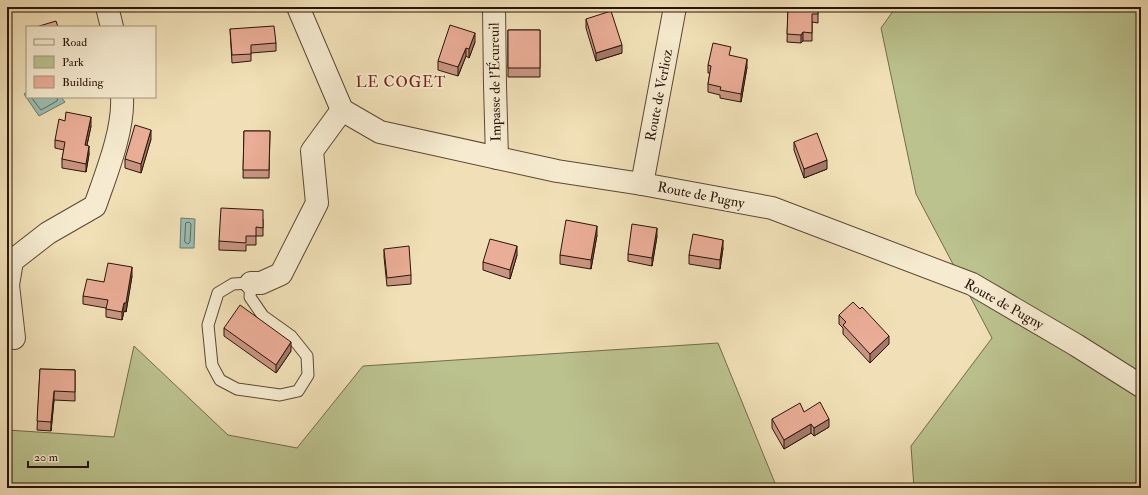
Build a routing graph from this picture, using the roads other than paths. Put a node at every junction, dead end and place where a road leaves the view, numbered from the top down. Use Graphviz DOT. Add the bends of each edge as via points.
graph roads {
  1 [pos="107,7"];
  2 [pos="298,7"];
  3 [pos="494,7"];
  4 [pos="675,7"];
  5 [pos="112,26"];
  6 [pos="122,98"];
  7 [pos="342,110"];
  8 [pos="497,158"];
  9 [pos="642,184"];
  10 [pos="251,283"];
  11 [pos="14,338"];
  12 [pos="1141,386"];
  1 -- 5 [label="street"];
  2 -- 7 [label="street"];
  3 -- 8 [label="street, Impasse de l'Écureuil"];
  4 -- 9 [label="street, Route de Verlioz"];
  6 -- 11 [label="street" via="123,112 110,163 95,206 48,233 12,260 8,285"];
  7 -- 8 [label="street, Route de Pugny" via="380,132"];
  7 -- 10 [label="street" via="312,151 317,203 281,274 260,283"];
  8 -- 9 [label="street, Route de Pugny" via="557,171"];
  9 -- 12 [label="street, Route de Pugny" via="772,208 972,284 1076,344"];
  10 -- 10 [label="lane" via="233,284 218,294 208,325 212,365 220,380 237,389 280,395 298,391 308,375 307,356 291,336 263,316 250,297"];
}
